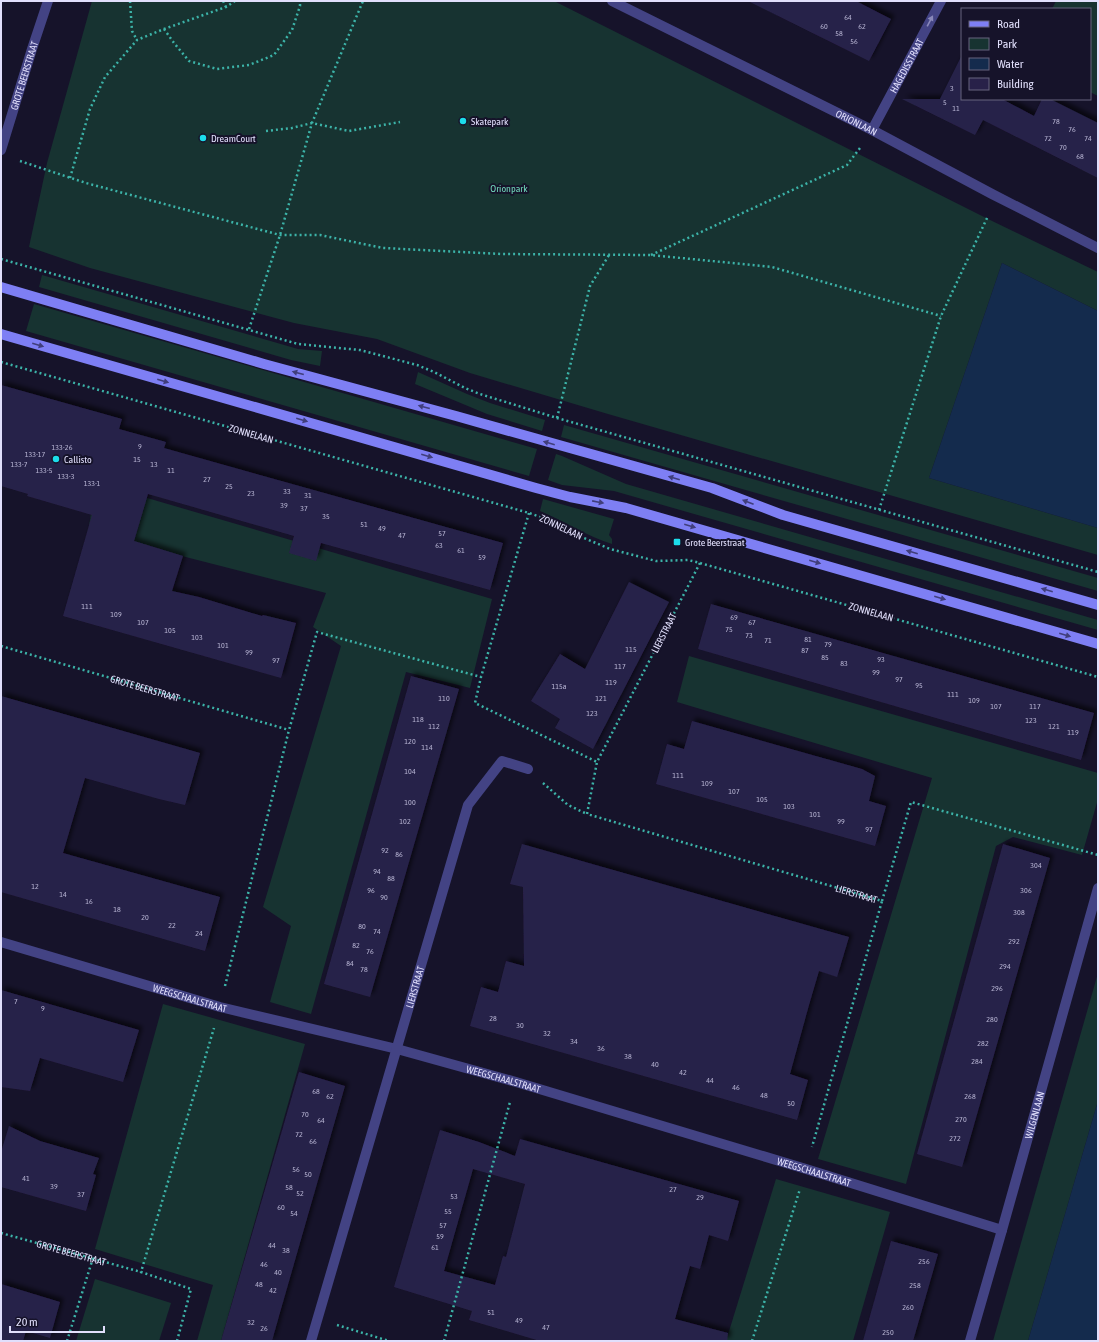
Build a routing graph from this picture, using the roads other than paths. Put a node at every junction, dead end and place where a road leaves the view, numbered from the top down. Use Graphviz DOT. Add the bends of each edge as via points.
graph roads {
  1 [pos="48,1"];
  2 [pos="612,1"];
  3 [pos="941,1"];
  4 [pos="872,130"];
  5 [pos="1,150"];
  6 [pos="1098,248"];
  7 [pos="1,287"];
  8 [pos="1,334"];
  9 [pos="1098,604"];
  10 [pos="1098,644"];
  11 [pos="528,769"];
  12 [pos="1098,888"];
  13 [pos="1,942"];
  14 [pos="397,1049"];
  15 [pos="1002,1230"];
  16 [pos="311,1341"];
  17 [pos="970,1341"];
  1 -- 5 [label="street, GROTE BEERSTRAAT"];
  2 -- 4 [label="street, ORIONLAAN"];
  4 -- 3 [label="street, HAGEDISSTRAAT, one-way"];
  4 -- 6 [label="street, ORIONLAAN"];
  9 -- 7 [label="street, one-way" via="784,515 712,488 264,364"];
  8 -- 10 [label="street, one-way" via="536,488 626,508"];
  11 -- 14 [label="street, LIERSTRAAT" via="502,761 468,805"];
  12 -- 15 [label="street, WILGENLAAN"];
  13 -- 14 [label="street, WEEGSCHAALSTRAAT" via="220,1007"];
  14 -- 15 [label="street, WEEGSCHAALSTRAAT" via="806,1168"];
  14 -- 16 [label="street, LIERSTRAAT"];
  15 -- 17 [label="street, WILGENLAAN"];
}
